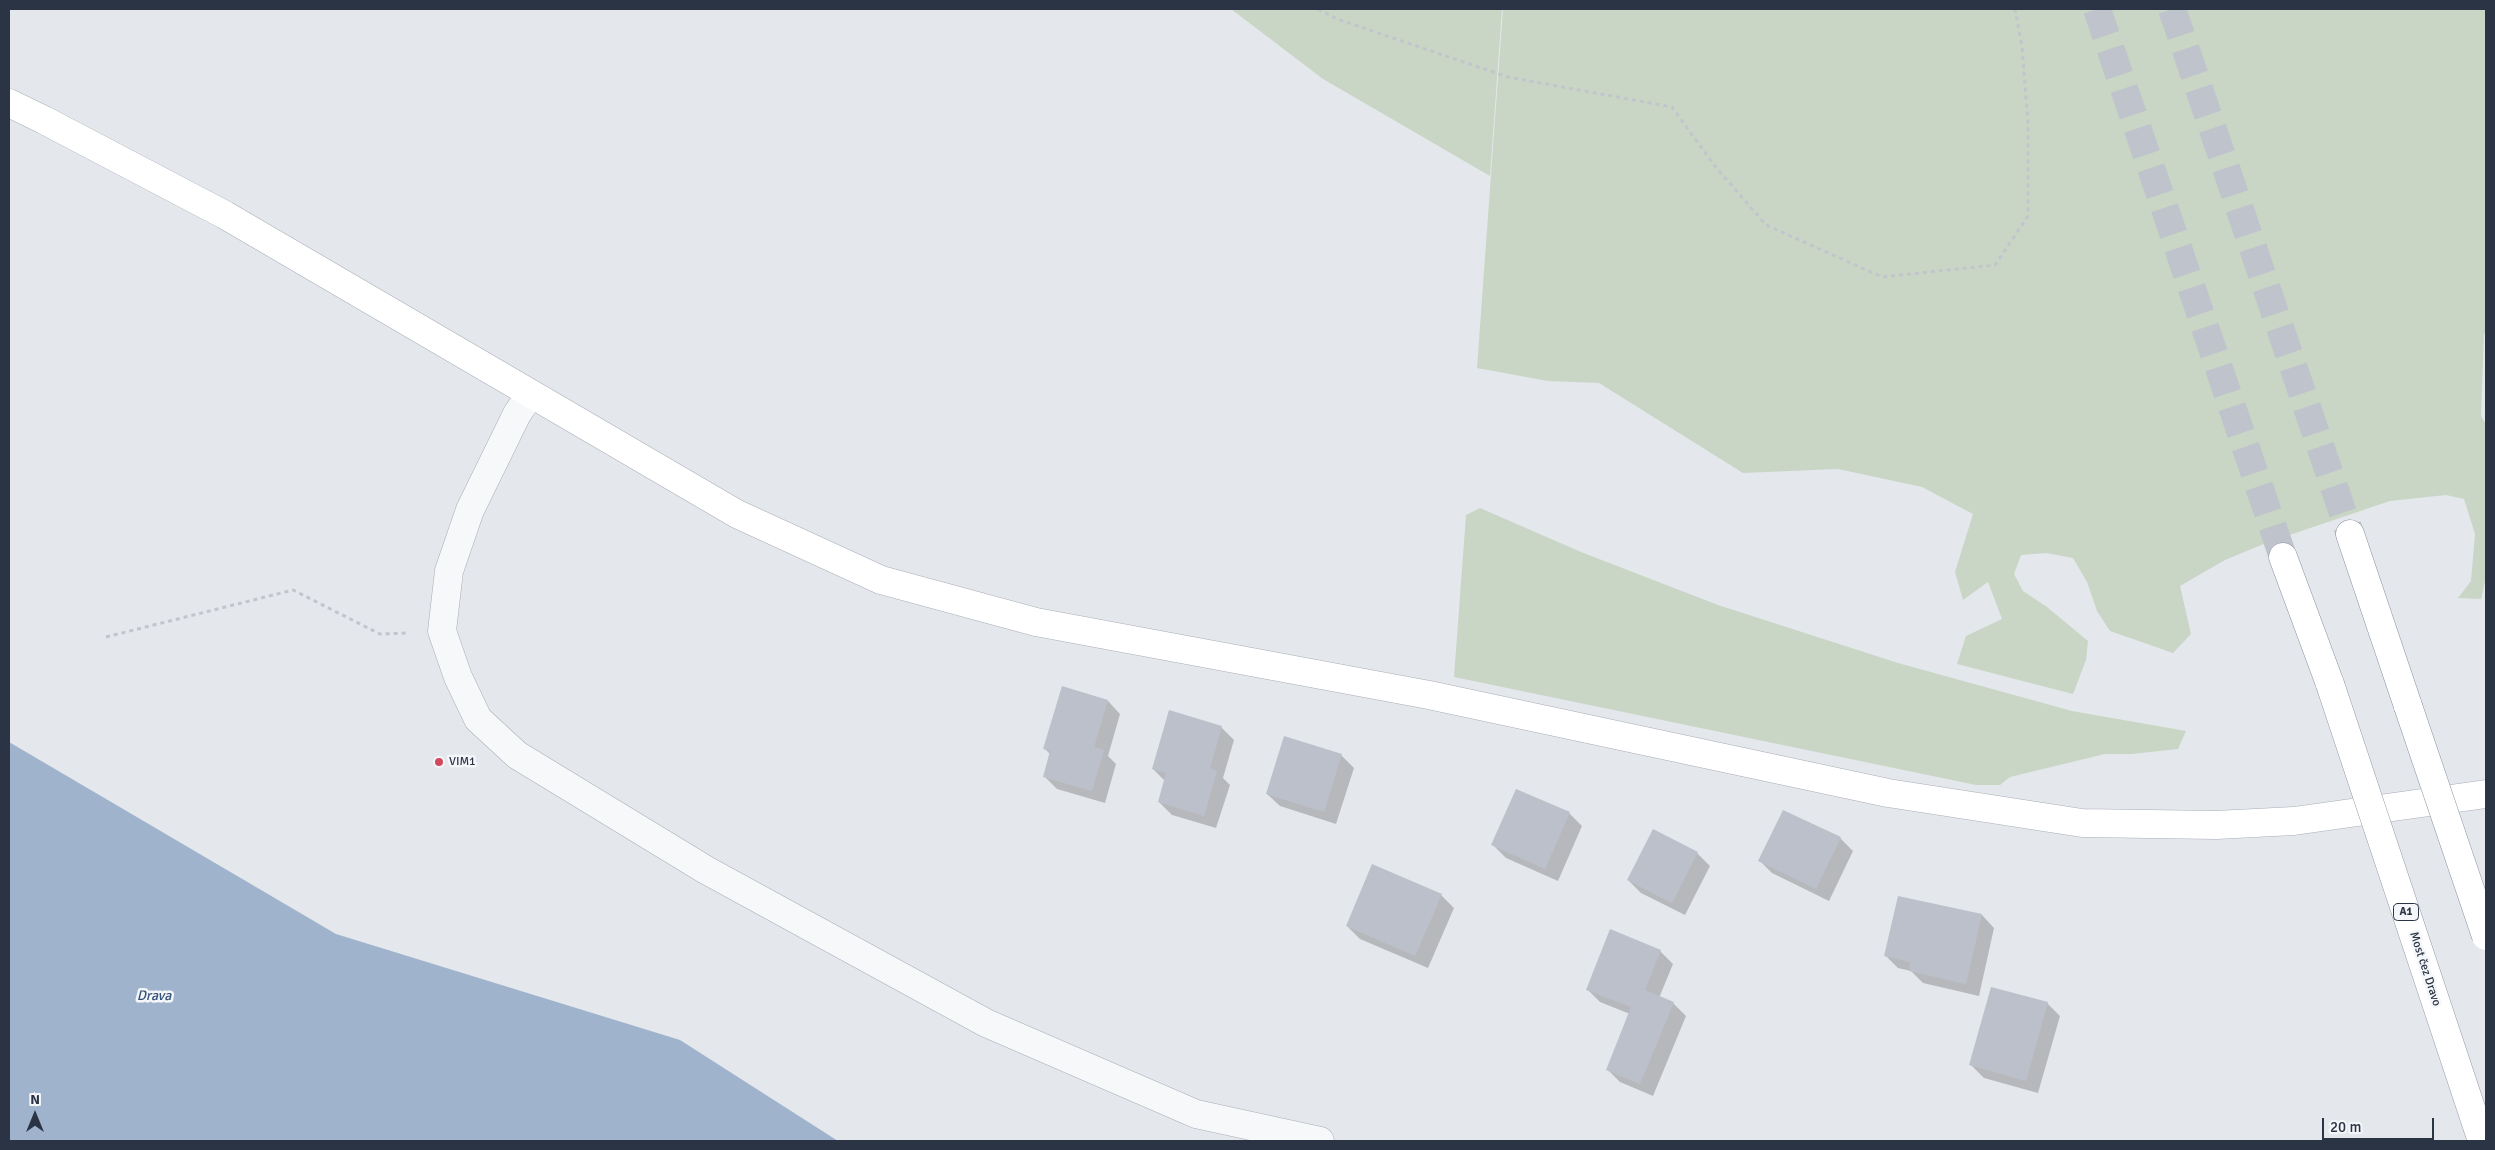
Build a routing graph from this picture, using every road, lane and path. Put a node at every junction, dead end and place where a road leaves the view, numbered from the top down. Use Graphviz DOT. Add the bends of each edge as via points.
graph roads {
  1 [pos="1318,9"];
  2 [pos="2015,9"];
  3 [pos="9,103"];
  4 [pos="530,394"];
  5 [pos="2350,534"];
  6 [pos="2283,557"];
  7 [pos="442,631"];
  8 [pos="106,637"];
  9 [pos="2486,794"];
  10 [pos="2486,936"];
  11 [pos="1320,1141"];
  12 [pos="2482,1141"];
  1 -- 2 [label="path" via="1337,19 1508,77 1672,107 1714,164 1766,225 1882,277 1995,265 2028,216 2028,125 2022,46"];
  3 -- 4 [label="main road" via="225,215"];
  4 -- 7 [label="street" via="470,510 449,571"];
  4 -- 9 [label="main road" via="737,514 881,580 1036,622 1429,695 1888,793 2082,823 2171,826 2294,822"];
  5 -- 10 [label="main road, bridge"];
  6 -- 12 [label="main road, Most čez Dravo / A1, bridge" via="2330,684"];
  7 -- 8 [label="path" via="380,634 293,590"];
  7 -- 11 [label="street" via="458,678 478,719 517,755 698,865 986,1023 1196,1114"];
}
